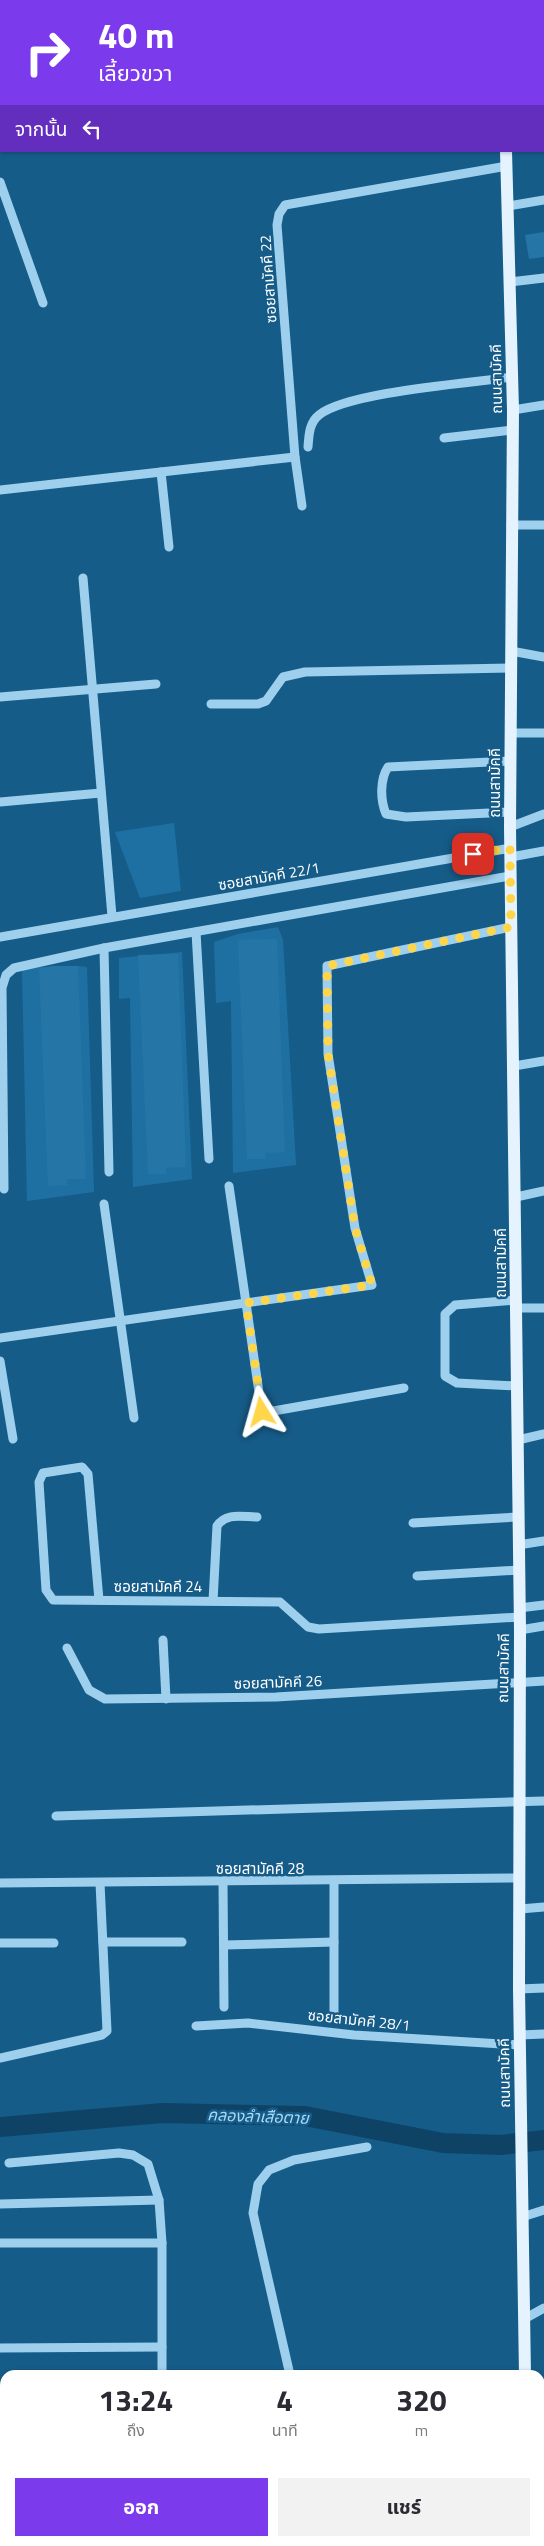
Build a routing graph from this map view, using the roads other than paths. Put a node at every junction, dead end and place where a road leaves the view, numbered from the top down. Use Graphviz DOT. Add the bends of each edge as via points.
graph roads {
  1 [pos="506,152"];
  2 [pos="507,166"];
  3 [pos="0,182"];
  4 [pos="544,200"];
  5 [pos="508,206"];
  6 [pos="544,278"];
  7 [pos="510,282"];
  8 [pos="43,303"];
  9 [pos="512,377"];
  10 [pos="544,405"];
  11 [pos="513,410"];
  12 [pos="512,430"];
  13 [pos="444,438"];
  14 [pos="308,447"];
  15 [pos="295,457"];
  16 [pos="161,472"];
  17 [pos="0,490"];
  18 [pos="302,506"];
  19 [pos="511,525"];
  20 [pos="544,525"];
  21 [pos="169,548"];
  22 [pos="83,578"];
  23 [pos="511,652"];
  24 [pos="544,657"];
  25 [pos="510,668"];
  26 [pos="156,684"];
  27 [pos="92,690"];
  28 [pos="0,697"];
  29 [pos="211,704"];
  30 [pos="510,733"];
  31 [pos="544,733"];
  32 [pos="510,762"];
  33 [pos="101,793"];
  34 [pos="0,802"];
  35 [pos="510,812"];
  36 [pos="544,814"];
  37 [pos="510,827"];
  38 [pos="544,851"];
  39 [pos="510,853"];
  40 [pos="510,876"];
  41 [pos="112,916"];
  42 [pos="511,927"];
  43 [pos="196,932"];
  44 [pos="0,937"];
  45 [pos="104,948"];
  46 [pos="544,1061"];
  47 [pos="514,1066"];
  48 [pos="209,1159"];
  49 [pos="109,1172"];
  50 [pos="229,1186"];
  51 [pos="4,1189"];
  52 [pos="544,1191"];
  53 [pos="516,1197"];
  54 [pos="104,1204"];
  55 [pos="246,1303"];
  56 [pos="516,1304"];
  57 [pos="544,1308"];
  58 [pos="120,1321"];
  59 [pos="0,1338"];
  60 [pos="0,1361"];
  61 [pos="517,1386"];
  62 [pos="404,1388"];
  63 [pos="134,1418"];
  64 [pos="544,1434"];
  65 [pos="13,1439"];
  66 [pos="518,1440"];
  67 [pos="517,1517"];
  68 [pos="257,1518"];
  69 [pos="413,1523"];
  70 [pos="544,1541"];
  71 [pos="518,1545"];
  72 [pos="519,1570"];
  73 [pos="417,1576"];
  74 [pos="99,1600"];
  75 [pos="213,1600"];
  76 [pos="544,1604"];
  77 [pos="519,1612"];
  78 [pos="544,1626"];
  79 [pos="520,1630"];
  80 [pos="163,1640"];
  81 [pos="67,1648"];
  82 [pos="544,1681"];
  83 [pos="518,1682"];
  84 [pos="166,1699"];
  85 [pos="544,1801"];
  86 [pos="520,1803"];
  87 [pos="56,1816"];
  88 [pos="520,1878"];
  89 [pos="223,1882"];
  90 [pos="334,1882"];
  91 [pos="100,1883"];
  92 [pos="0,1884"];
  93 [pos="544,1907"];
  94 [pos="520,1909"];
  95 [pos="103,1942"];
  96 [pos="182,1942"];
  97 [pos="334,1942"];
  98 [pos="54,1943"];
  99 [pos="0,1944"];
  100 [pos="224,1945"];
  101 [pos="544,1988"];
  102 [pos="519,1989"];
  103 [pos="224,2007"];
  104 [pos="334,2018"];
  105 [pos="196,2026"];
  106 [pos="544,2034"];
  107 [pos="519,2040"];
  108 [pos="0,2058"];
  109 [pos="367,2147"];
  110 [pos="9,2163"];
  111 [pos="159,2200"];
  112 [pos="0,2204"];
  113 [pos="544,2210"];
  114 [pos="522,2217"];
  115 [pos="0,2243"];
  116 [pos="162,2243"];
  117 [pos="544,2308"];
  118 [pos="526,2318"];
  119 [pos="162,2347"];
  120 [pos="0,2348"];
  121 [pos="162,2370"];
  122 [pos="289,2370"];
  123 [pos="526,2370"];
  1 -- 2 [label="main road, ถนนสามัคคี"];
  2 -- 5 [label="main road, ถนนสามัคคี"];
  2 -- 15 [label="street, ซอยสามัคคี 22" via="285,205 277,224"];
  3 -- 8 [label="street"];
  4 -- 5 [label="street"];
  5 -- 7 [label="main road, ถนนสามัคคี"];
  6 -- 7 [label="street"];
  7 -- 9 [label="main road, ถนนสามัคคี"];
  9 -- 11 [label="main road, ถนนสามัคคี"];
  9 -- 14 [label="street" via="386,394 334,407 319,415 311,425"];
  10 -- 11 [label="street"];
  11 -- 12 [label="main road, ถนนสามัคคี"];
  12 -- 13 [label="street"];
  12 -- 19 [label="main road, ถนนสามัคคี"];
  15 -- 16 [label="street"];
  15 -- 18 [label="street, ซอยสามัคคี 22"];
  16 -- 17 [label="street"];
  16 -- 21 [label="street"];
  19 -- 20 [label="street"];
  19 -- 23 [label="main road, ถนนสามัคคี"];
  22 -- 27 [label="street"];
  23 -- 24 [label="street"];
  23 -- 25 [label="main road, ถนนสามัคคี"];
  25 -- 29 [label="street" via="305,672 283,677 266,701 258,704"];
  25 -- 30 [label="main road, ถนนสามัคคี"];
  26 -- 27 [label="street"];
  27 -- 28 [label="street"];
  27 -- 33 [label="street"];
  30 -- 31 [label="street"];
  30 -- 32 [label="main road, ถนนสามัคคี"];
  32 -- 35 [label="main road, ถนนสามัคคี"];
  32 -- 35 [label="street" via="388,767 383,776 386,814"];
  33 -- 34 [label="street"];
  33 -- 41 [label="street"];
  35 -- 37 [label="main road, ถนนสามัคคี"];
  36 -- 37 [label="street"];
  37 -- 39 [label="main road, ถนนสามัคคี"];
  38 -- 39 [label="street, ซอยสามัคคี 22/1"];
  39 -- 40 [label="main road, ถนนสามัคคี"];
  39 -- 41 [label="street, ซอยสามัคคี 22/1"];
  40 -- 42 [label="main road, ถนนสามัคคี"];
  40 -- 43 [label="street"];
  41 -- 44 [label="street, ซอยสามัคคี 22/1"];
  42 -- 47 [label="main road, ถนนสามัคคี"];
  42 -- 55 [label="street" via="327,966 328,1054 355,1228 372,1285"];
  43 -- 45 [label="street"];
  43 -- 48 [label="street"];
  45 -- 49 [label="street"];
  45 -- 51 [label="street" via="14,968 6,975 2,988"];
  46 -- 47 [label="street"];
  47 -- 53 [label="main road, ถนนสามัคคี"];
  50 -- 55 [label="street"];
  52 -- 53 [label="street"];
  53 -- 56 [label="main road, ถนนสามัคคี"];
  54 -- 58 [label="street"];
  55 -- 58 [label="street"];
  55 -- 62 [label="street" via="262,1412"];
  56 -- 57 [label="street"];
  56 -- 61 [label="main road, ถนนสามัคคี"];
  56 -- 61 [label="street" via="454,1305 445,1314 445,1376 457,1383"];
  58 -- 59 [label="street"];
  58 -- 63 [label="street"];
  60 -- 65 [label="street"];
  61 -- 66 [label="main road, ถนนสามัคคี"];
  64 -- 66 [label="street"];
  66 -- 67 [label="main road, ถนนสามัคคี"];
  67 -- 69 [label="street"];
  67 -- 71 [label="main road, ถนนสามัคคี"];
  68 -- 75 [label="street" via="228,1516 221,1520"];
  70 -- 71 [label="street"];
  71 -- 72 [label="main road, ถนนสามัคคี"];
  72 -- 73 [label="street"];
  72 -- 77 [label="main road, ถนนสามัคคี"];
  74 -- 74 [label="street, ซอยสามัคคี 24" via="53,1600 46,1590 39,1482 43,1473 82,1468 88,1474"];
  74 -- 75 [label="street, ซอยสามัคคี 24"];
  75 -- 77 [label="street, ซอยสามัคคี 24" via="280,1602 308,1626 319,1629"];
  76 -- 77 [label="street, ซอยสามัคคี 24"];
  77 -- 79 [label="main road, ถนนสามัคคี"];
  78 -- 79 [label="street"];
  79 -- 83 [label="main road, ถนนสามัคคี"];
  80 -- 84 [label="street"];
  81 -- 84 [label="street, ซอยสามัคคี 26" via="81,1679 97,1696 104,1699"];
  82 -- 83 [label="street, ซอยสามัคคี 26"];
  83 -- 84 [label="street, ซอยสามัคคี 26" via="276,1697"];
  83 -- 86 [label="main road, ถนนสามัคคี"];
  85 -- 86 [label="street"];
  86 -- 87 [label="street"];
  86 -- 88 [label="main road, ถนนสามัคคี"];
  88 -- 90 [label="street, ซอยสามัคคี 28"];
  88 -- 94 [label="main road, ถนนสามัคคี"];
  89 -- 90 [label="street, ซอยสามัคคี 28"];
  89 -- 91 [label="street, ซอยสามัคคี 28"];
  89 -- 100 [label="street"];
  90 -- 97 [label="street"];
  91 -- 92 [label="street, ซอยสามัคคี 28"];
  91 -- 95 [label="street"];
  93 -- 94 [label="street"];
  94 -- 102 [label="main road, ถนนสามัคคี"];
  95 -- 96 [label="street"];
  95 -- 108 [label="street" via="107,2031"];
  97 -- 100 [label="street"];
  97 -- 104 [label="street"];
  98 -- 99 [label="street"];
  100 -- 103 [label="street"];
  101 -- 102 [label="street"];
  102 -- 107 [label="main road, ถนนสามัคคี"];
  105 -- 107 [label="street, ซอยสามัคคี 28/1" via="248,2023 354,2036"];
  106 -- 107 [label="street, ซอยสามัคคี 28/1"];
  107 -- 114 [label="main road, ถนนสามัคคี"];
  109 -- 122 [label="street" via="294,2160 269,2170 258,2184 253,2213"];
  110 -- 111 [label="street" via="133,2155 148,2164"];
  111 -- 112 [label="street"];
  111 -- 116 [label="street"];
  113 -- 114 [label="street"];
  114 -- 118 [label="main road, ถนนสามัคคี"];
  115 -- 116 [label="street"];
  116 -- 119 [label="street"];
  117 -- 118 [label="street"];
  118 -- 123 [label="main road, ถนนสามัคคี"];
  119 -- 120 [label="street"];
  119 -- 121 [label="street"];
}
